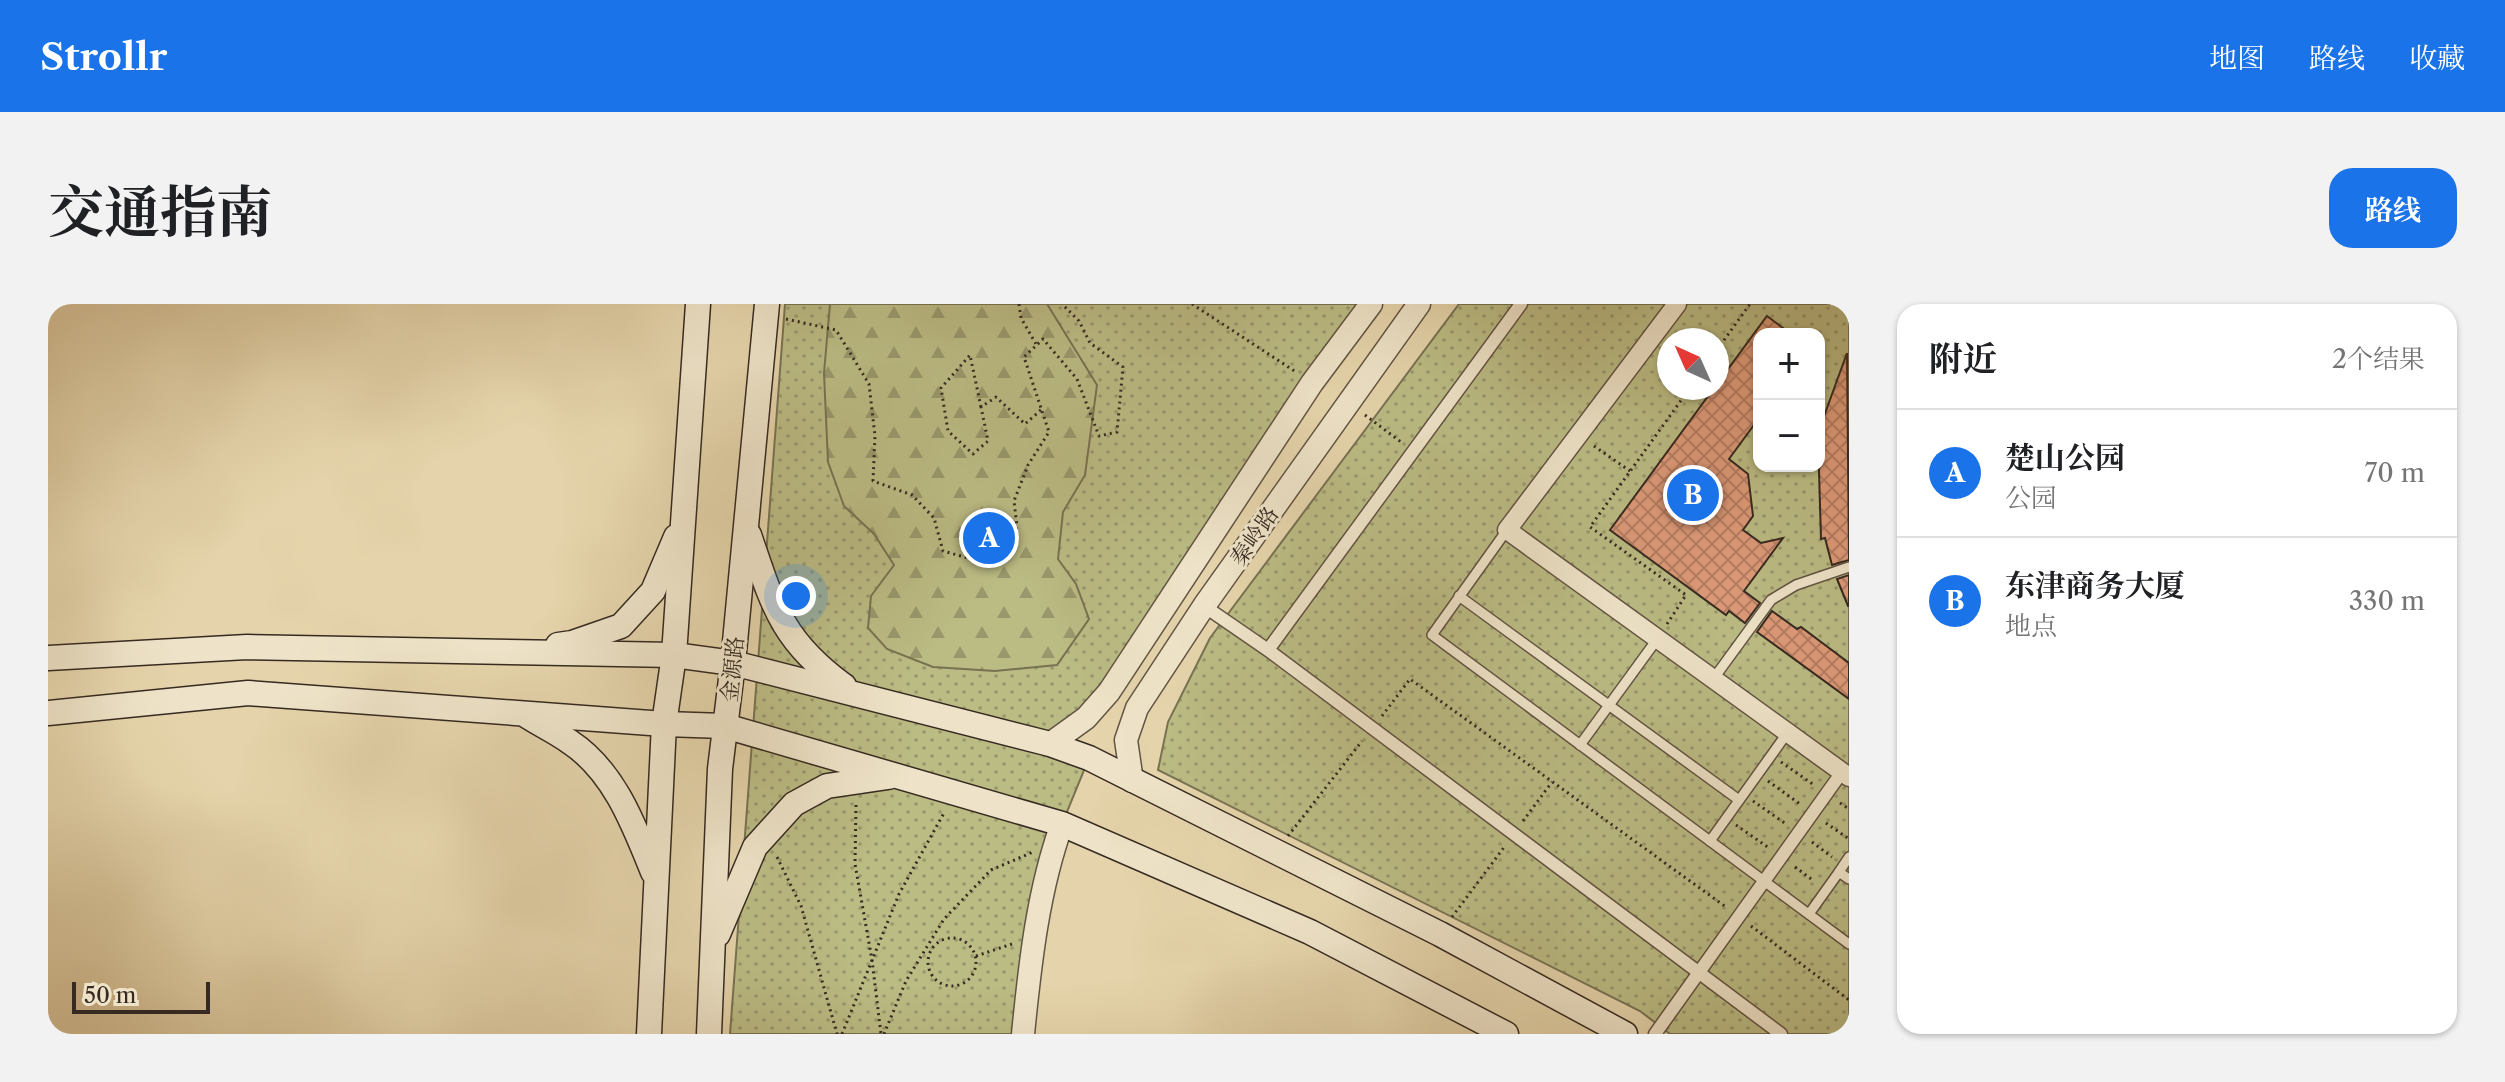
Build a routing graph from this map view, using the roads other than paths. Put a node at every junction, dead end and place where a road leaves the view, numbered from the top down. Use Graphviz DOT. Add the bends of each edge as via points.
graph roads {
  1 [pos="698,304"];
  2 [pos="1371,304"];
  3 [pos="1419,304"];
  4 [pos="1521,304"];
  5 [pos="1677,304"];
  6 [pos="767,309"];
  7 [pos="683,521"];
  8 [pos="746,527"];
  9 [pos="1507,530"];
  10 [pos="1849,567"];
  11 [pos="1459,596"];
  12 [pos="1204,606"];
  13 [pos="1658,638"];
  14 [pos="1268,650"];
  15 [pos="510,652"];
  16 [pos="674,655"];
  17 [pos="48,658"];
  18 [pos="733,663"];
  19 [pos="1714,678"];
  20 [pos="856,695"];
  21 [pos="1609,705"];
  22 [pos="48,713"];
  23 [pos="521,713"];
  24 [pos="664,724"];
  25 [pos="725,726"];
  26 [pos="1788,732"];
  27 [pos="1050,744"];
  28 [pos="1580,745"];
  29 [pos="1846,774"];
  30 [pos="895,776"];
  31 [pos="1132,781"];
  32 [pos="1739,800"];
  33 [pos="1058,833"];
  34 [pos="1710,841"];
  35 [pos="1849,857"];
  36 [pos="1839,872"];
  37 [pos="1849,879"];
  38 [pos="656,881"];
  39 [pos="1764,882"];
  40 [pos="1809,914"];
  41 [pos="1849,944"];
  42 [pos="713,947"];
  43 [pos="1699,973"];
  44 [pos="649,1034"];
  45 [pos="709,1034"];
  46 [pos="1023,1034"];
  47 [pos="1506,1034"];
  48 [pos="1625,1034"];
  49 [pos="1655,1034"];
  50 [pos="1781,1034"];
  1 -- 7 [label="main road"];
  2 -- 27 [label="street, 秦岭路" via="1312,383 1109,692 1086,718"];
  3 -- 12 [label="street, 秦岭路"];
  4 -- 14 [label="street"];
  5 -- 9 [label="street"];
  6 -- 8 [label="main road, 金源路"];
  7 -- 15 [label="main road" via="653,591 621,626 572,643"];
  7 -- 16 [label="main road"];
  8 -- 18 [label="main road, 金源路"];
  8 -- 20 [label="main road" via="775,611 815,665"];
  9 -- 11 [label="lane"];
  9 -- 13 [label="street"];
  10 -- 19 [label="lane" via="1796,585 1771,600"];
  11 -- 21 [label="lane"];
  11 -- 28 [label="lane" via="1432,635"];
  12 -- 14 [label="street"];
  12 -- 31 [label="street, 秦岭路" via="1137,708 1126,740"];
  13 -- 19 [label="street"];
  13 -- 21 [label="lane"];
  14 -- 43 [label="street"];
  15 -- 16 [label="main road"];
  15 -- 17 [label="main road" via="247,647"];
  16 -- 18 [label="main road"];
  16 -- 24 [label="main road"];
  18 -- 20 [label="main road"];
  18 -- 25 [label="main road, 金源路"];
  19 -- 26 [label="street"];
  20 -- 27 [label="main road"];
  21 -- 28 [label="lane"];
  21 -- 32 [label="lane"];
  22 -- 23 [label="main road" via="248,693"];
  23 -- 24 [label="main road"];
  23 -- 38 [label="main road" via="572,743 595,764 619,797"];
  24 -- 25 [label="main road"];
  24 -- 38 [label="main road"];
  25 -- 30 [label="main road"];
  25 -- 42 [label="main road, 金源路"];
  26 -- 29 [label="street"];
  26 -- 32 [label="lane"];
  27 -- 31 [label="main road"];
  28 -- 34 [label="lane"];
  29 -- 39 [label="street"];
  30 -- 33 [label="main road"];
  30 -- 42 [label="main road" via="827,786 794,804 755,847"];
  31 -- 48 [label="main road" via="1440,934"];
  32 -- 34 [label="lane"];
  33 -- 46 [label="street" via="1031,958"];
  33 -- 47 [label="main road" via="1310,932"];
  34 -- 39 [label="lane"];
  35 -- 36 [label="lane"];
  36 -- 37 [label="lane"];
  36 -- 40 [label="lane"];
  38 -- 44 [label="main road"];
  39 -- 40 [label="lane"];
  39 -- 43 [label="street"];
  40 -- 41 [label="lane"];
  42 -- 45 [label="main road, 金源路"];
  43 -- 49 [label="street"];
  43 -- 50 [label="street"];
}
